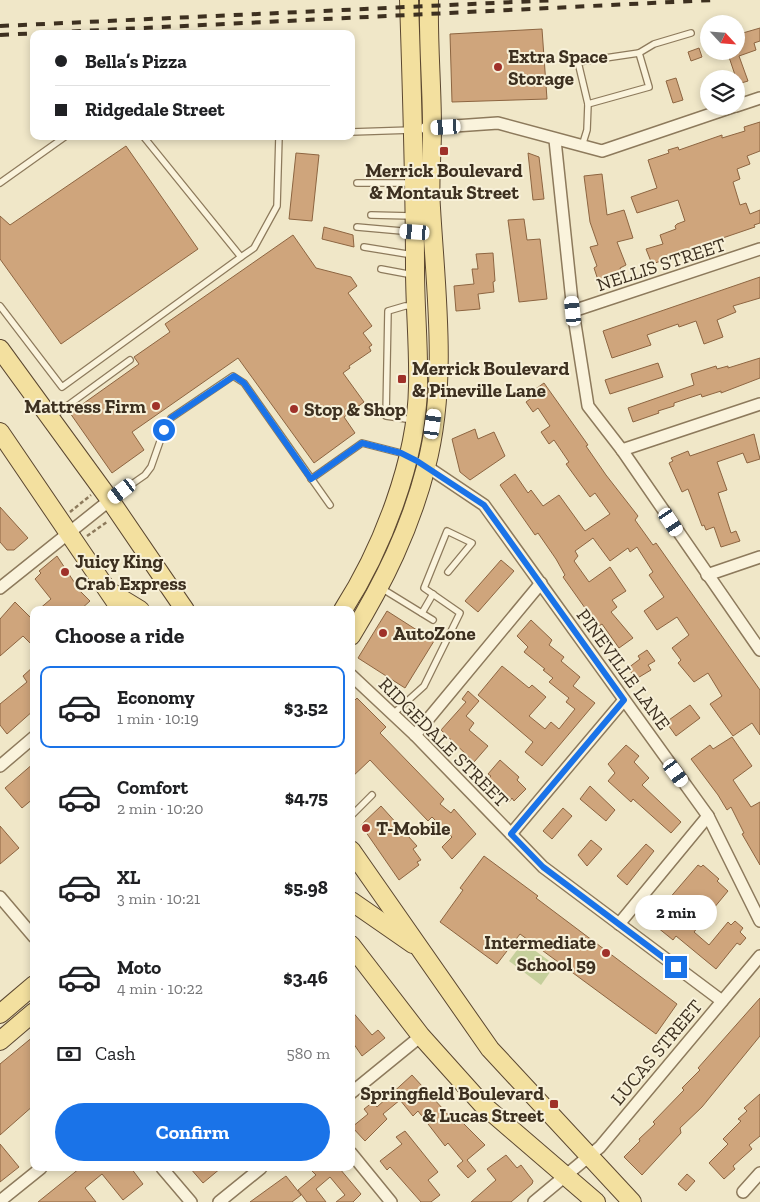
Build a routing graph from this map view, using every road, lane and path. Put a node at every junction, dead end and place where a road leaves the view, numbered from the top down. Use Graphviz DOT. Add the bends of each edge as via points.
graph roads {
  1 [pos="409,0"];
  2 [pos="429,0"];
  3 [pos="691,33"];
  4 [pos="639,52"];
  5 [pos="760,98"];
  6 [pos="745,103"];
  7 [pos="588,104"];
  8 [pos="709,115"];
  9 [pos="432,128"];
  10 [pos="414,130"];
  11 [pos="355,132"];
  12 [pos="60,140"];
  13 [pos="145,140"];
  14 [pos="279,140"];
  15 [pos="555,140"];
  16 [pos="582,146"];
  17 [pos="0,183"];
  18 [pos="357,183"];
  19 [pos="414,183"];
  20 [pos="372,215"];
  21 [pos="415,224"];
  22 [pos="357,227"];
  23 [pos="364,247"];
  24 [pos="760,249"];
  25 [pos="415,255"];
  26 [pos="241,257"];
  27 [pos="381,269"];
  28 [pos="415,275"];
  29 [pos="0,306"];
  30 [pos="416,306"];
  31 [pos="573,311"];
  32 [pos="0,350"];
  33 [pos="130,360"];
  34 [pos="760,404"];
  35 [pos="50,418"];
  36 [pos="414,421"];
  37 [pos="0,432"];
  38 [pos="622,450"];
  39 [pos="408,456"];
  40 [pos="426,466"];
  41 [pos="311,479"];
  42 [pos="102,496"];
  43 [pos="330,504"];
  44 [pos="70,512"];
  45 [pos="108,520"];
  46 [pos="68,532"];
  47 [pos="86,537"];
  48 [pos="760,557"];
  49 [pos="448,572"];
  50 [pos="707,575"];
  51 [pos="541,583"];
  52 [pos="0,588"];
  53 [pos="381,588"];
  54 [pos="108,590"];
  55 [pos="433,594"];
  56 [pos="118,606"];
  57 [pos="134,606"];
  58 [pos="182,606"];
  59 [pos="345,606"];
  60 [pos="422,613"];
  61 [pos="433,620"];
  62 [pos="355,630"];
  63 [pos="760,650"];
  64 [pos="355,679"];
  65 [pos="624,700"];
  66 [pos="393,714"];
  67 [pos="415,735"];
  68 [pos="30,740"];
  69 [pos="0,766"];
  70 [pos="372,795"];
  71 [pos="355,812"];
  72 [pos="708,816"];
  73 [pos="511,834"];
  74 [pos="355,856"];
  75 [pos="0,897"];
  76 [pos="355,905"];
  77 [pos="760,921"];
  78 [pos="619,924"];
  79 [pos="30,932"];
  80 [pos="355,950"];
  81 [pos="421,950"];
  82 [pos="760,956"];
  83 [pos="27,990"];
  84 [pos="722,1001"];
  85 [pos="0,1014"];
  86 [pos="30,1015"];
  87 [pos="421,1036"];
  88 [pos="0,1041"];
  89 [pos="355,1090"];
  90 [pos="355,1158"];
  91 [pos="577,1166"];
  92 [pos="37,1171"];
  93 [pos="165,1171"];
  94 [pos="258,1171"];
  95 [pos="760,1172"];
  96 [pos="743,1192"];
  97 [pos="225,1200"];
  98 [pos="0,1202"];
  99 [pos="191,1202"];
  100 [pos="391,1202"];
  101 [pos="534,1202"];
  102 [pos="596,1202"];
  103 [pos="632,1202"];
  1 -- 10 [label="main road"];
  2 -- 9 [label="main road"];
  3 -- 4 [label="lane"];
  4 -- 7 [label="lane" via="649,87"];
  4 -- 7 [label="lane" via="578,62"];
  5 -- 6 [label="street"];
  7 -- 16 [label="lane" via="587,130"];
  8 -- 16 [label="street" via="602,151"];
  9 -- 10 [label="street"];
  9 -- 15 [label="street" via="498,123"];
  9 -- 40 [label="main road" via="431,204 440,349"];
  10 -- 11 [label="lane"];
  10 -- 19 [label="main road"];
  12 -- 17 [label="lane"];
  13 -- 26 [label="lane"];
  14 -- 26 [label="lane" via="277,206 254,248"];
  15 -- 16 [label="street"];
  15 -- 31 [label="street"];
  18 -- 19 [label="lane"];
  19 -- 21 [label="main road"];
  20 -- 21 [label="lane"];
  21 -- 22 [label="lane"];
  21 -- 25 [label="main road"];
  23 -- 25 [label="lane"];
  24 -- 31 [label="street, NELLIS STREET"];
  25 -- 28 [label="main road"];
  26 -- 29 [label="lane" via="62,387"];
  27 -- 28 [label="lane"];
  28 -- 30 [label="main road"];
  30 -- 36 [label="main road" via="418,387"];
  30 -- 36 [label="lane" via="388,311 386,406 386,416"];
  31 -- 38 [label="street" via="588,406"];
  32 -- 35 [label="main road"];
  33 -- 35 [label="lane"];
  34 -- 38 [label="street"];
  35 -- 42 [label="main road"];
  36 -- 39 [label="main road"];
  37 -- 46 [label="main road"];
  38 -- 50 [label="street"];
  39 -- 40 [label="lane"];
  39 -- 41 [label="lane" via="362,443"];
  39 -- 59 [label="main road" via="378,549"];
  40 -- 51 [label="street, PINEVILLE LANE" via="484,505"];
  40 -- 53 [label="main road" via="396,556"];
  41 -- 42 [label="lane" via="244,383 234,376 167,422 145,475"];
  41 -- 43 [label="lane"];
  42 -- 44 [label="path"];
  42 -- 46 [label="street"];
  42 -- 58 [label="main road"];
  45 -- 47 [label="path"];
  46 -- 52 [label="street"];
  46 -- 54 [label="main road"];
  48 -- 50 [label="street"];
  49 -- 55 [label="lane" via="472,542 447,531 424,588"];
  50 -- 63 [label="street"];
  51 -- 65 [label="street, PINEVILLE LANE"];
  51 -- 67 [label="street"];
  53 -- 60 [label="lane"];
  53 -- 62 [label="main road"];
  54 -- 56 [label="main road"];
  54 -- 57 [label="main road"];
  55 -- 60 [label="lane"];
  55 -- 66 [label="lane" via="460,613 424,686"];
  60 -- 61 [label="lane"];
  64 -- 66 [label="street, RIDGEDALE STREET"];
  65 -- 72 [label="street, PINEVILLE LANE"];
  65 -- 73 [label="street"];
  66 -- 67 [label="street, RIDGEDALE STREET"];
  67 -- 73 [label="street, RIDGEDALE STREET"];
  68 -- 69 [label="street"];
  70 -- 71 [label="lane"];
  72 -- 77 [label="street, PINEVILLE LANE"];
  72 -- 78 [label="street"];
  73 -- 78 [label="street, RIDGEDALE STREET" via="543,867"];
  74 -- 81 [label="main road"];
  75 -- 79 [label="street"];
  76 -- 81 [label="main road"];
  78 -- 84 [label="street, RIDGEDALE STREET"];
  80 -- 87 [label="main road"];
  81 -- 91 [label="main road"];
  82 -- 84 [label="street, LUCAS STREET"];
  83 -- 85 [label="main road"];
  84 -- 91 [label="street, LUCAS STREET"];
  86 -- 88 [label="main road"];
  87 -- 89 [label="street"];
  87 -- 91 [label="main road" via="482,1104"];
  90 -- 100 [label="street"];
  91 -- 101 [label="street, LUCAS STREET"];
  91 -- 102 [label="main road"];
  91 -- 103 [label="main road"];
  92 -- 98 [label="street"];
  93 -- 99 [label="street"];
  94 -- 97 [label="street"];
  95 -- 96 [label="street"];
}
